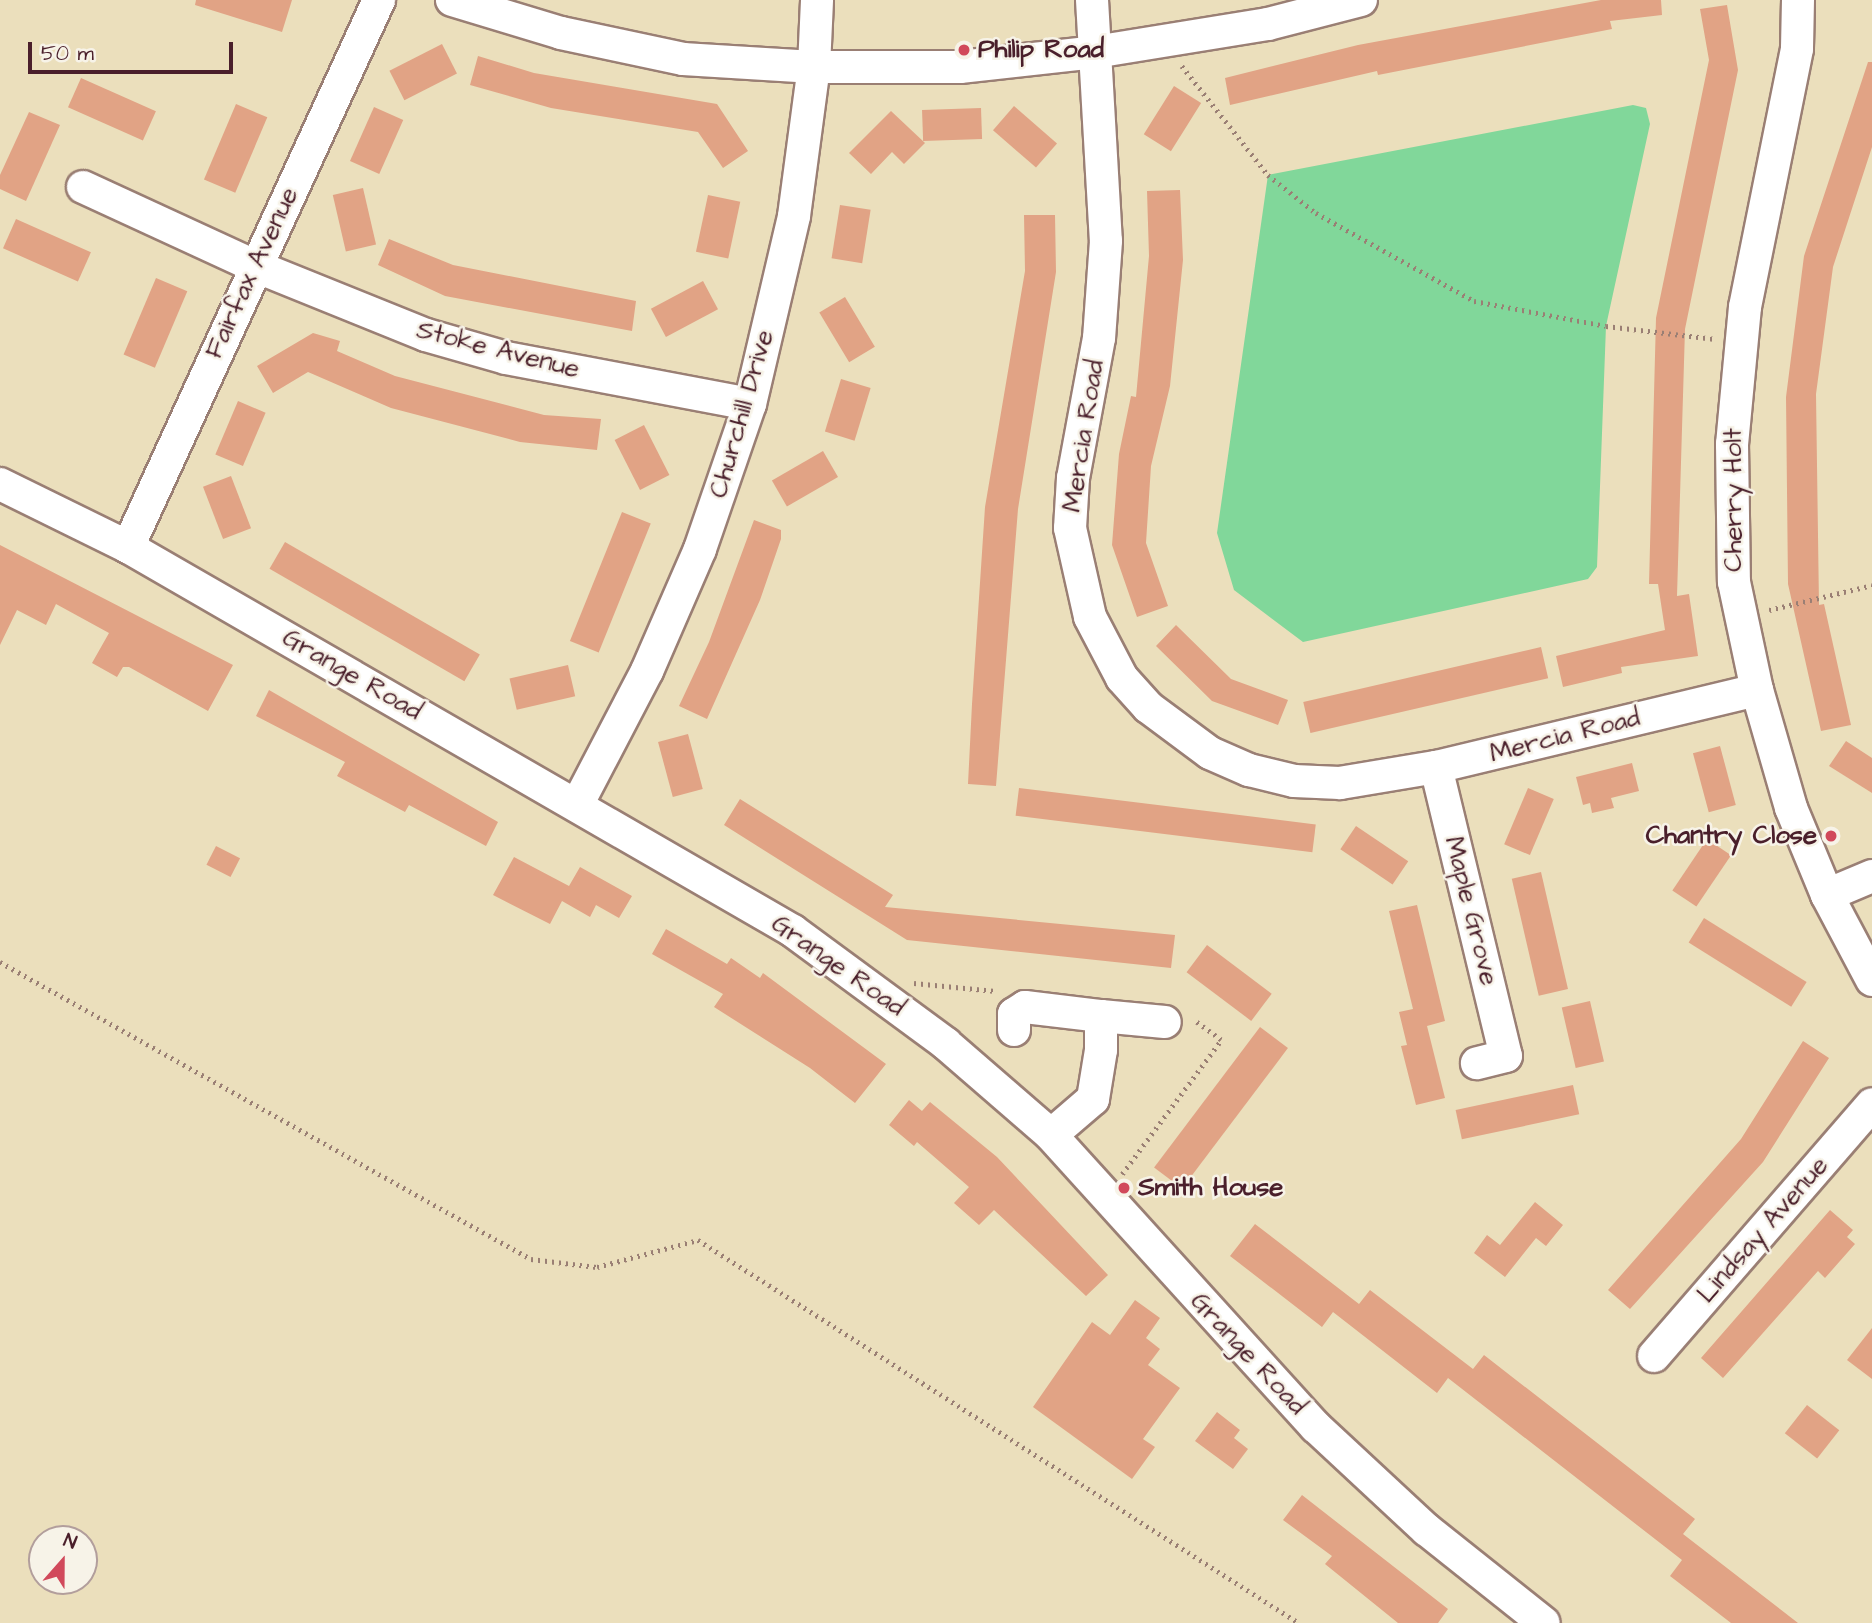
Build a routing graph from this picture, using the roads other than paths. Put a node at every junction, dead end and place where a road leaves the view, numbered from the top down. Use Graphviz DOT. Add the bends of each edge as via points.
graph roads {
  1 [pos="379,0"];
  2 [pos="452,0"];
  3 [pos="817,0"];
  4 [pos="1093,0"];
  5 [pos="1361,0"];
  6 [pos="1798,0"];
  7 [pos="1095,52"];
  8 [pos="814,67"];
  9 [pos="83,187"];
  10 [pos="255,266"];
  11 [pos="750,404"];
  12 [pos="0,484"];
  13 [pos="128,547"];
  14 [pos="1757,690"];
  15 [pos="1436,767"];
  16 [pos="578,803"];
  17 [pos="1872,876"];
  18 [pos="1827,895"];
  19 [pos="1872,980"];
  20 [pos="1101,1016"];
  21 [pos="1165,1022"];
  22 [pos="1014,1030"];
  23 [pos="1505,1056"];
  24 [pos="1872,1104"];
  25 [pos="1051,1135"];
  26 [pos="1654,1356"];
  27 [pos="1544,1623"];
  1 -- 10 [label="street, Fairfax Avenue"];
  2 -- 8 [label="street" via="561,33 683,59"];
  3 -- 8 [label="street, Churchill Drive"];
  4 -- 7 [label="street, Mercia Road"];
  5 -- 7 [label="street" via="1268,24"];
  6 -- 14 [label="street, Cherry Holt" via="1797,50 1742,342 1732,444 1734,582"];
  7 -- 8 [label="street" via="960,67"];
  7 -- 15 [label="street, Mercia Road" via="1105,188 1104,293 1073,478 1070,528 1081,589 1104,649 1148,707 1210,753 1249,770 1294,781 1340,783"];
  8 -- 11 [label="street, Churchill Drive" via="794,216"];
  9 -- 10 [label="street, Stoke Avenue"];
  10 -- 11 [label="street, Stoke Avenue" via="426,335 492,354"];
  10 -- 13 [label="street, Fairfax Avenue"];
  11 -- 16 [label="street, Churchill Drive" via="700,549 647,671"];
  12 -- 13 [label="street, Grange Road"];
  13 -- 16 [label="street, Grange Road"];
  14 -- 15 [label="street, Mercia Road"];
  14 -- 18 [label="street, Cherry Holt" via="1791,808"];
  15 -- 23 [label="street, Maple Grove"];
  16 -- 25 [label="street, Grange Road" via="793,931 946,1044"];
  17 -- 18 [label="street"];
  18 -- 19 [label="street, Cherry Holt"];
  20 -- 21 [label="street"];
  20 -- 22 [label="street" via="1025,1007 1014,1014"];
  20 -- 25 [label="street" via="1093,1099"];
  24 -- 26 [label="street, Lindsay Avenue"];
  25 -- 27 [label="street, Grange Road" via="1316,1427 1427,1530"];
}
